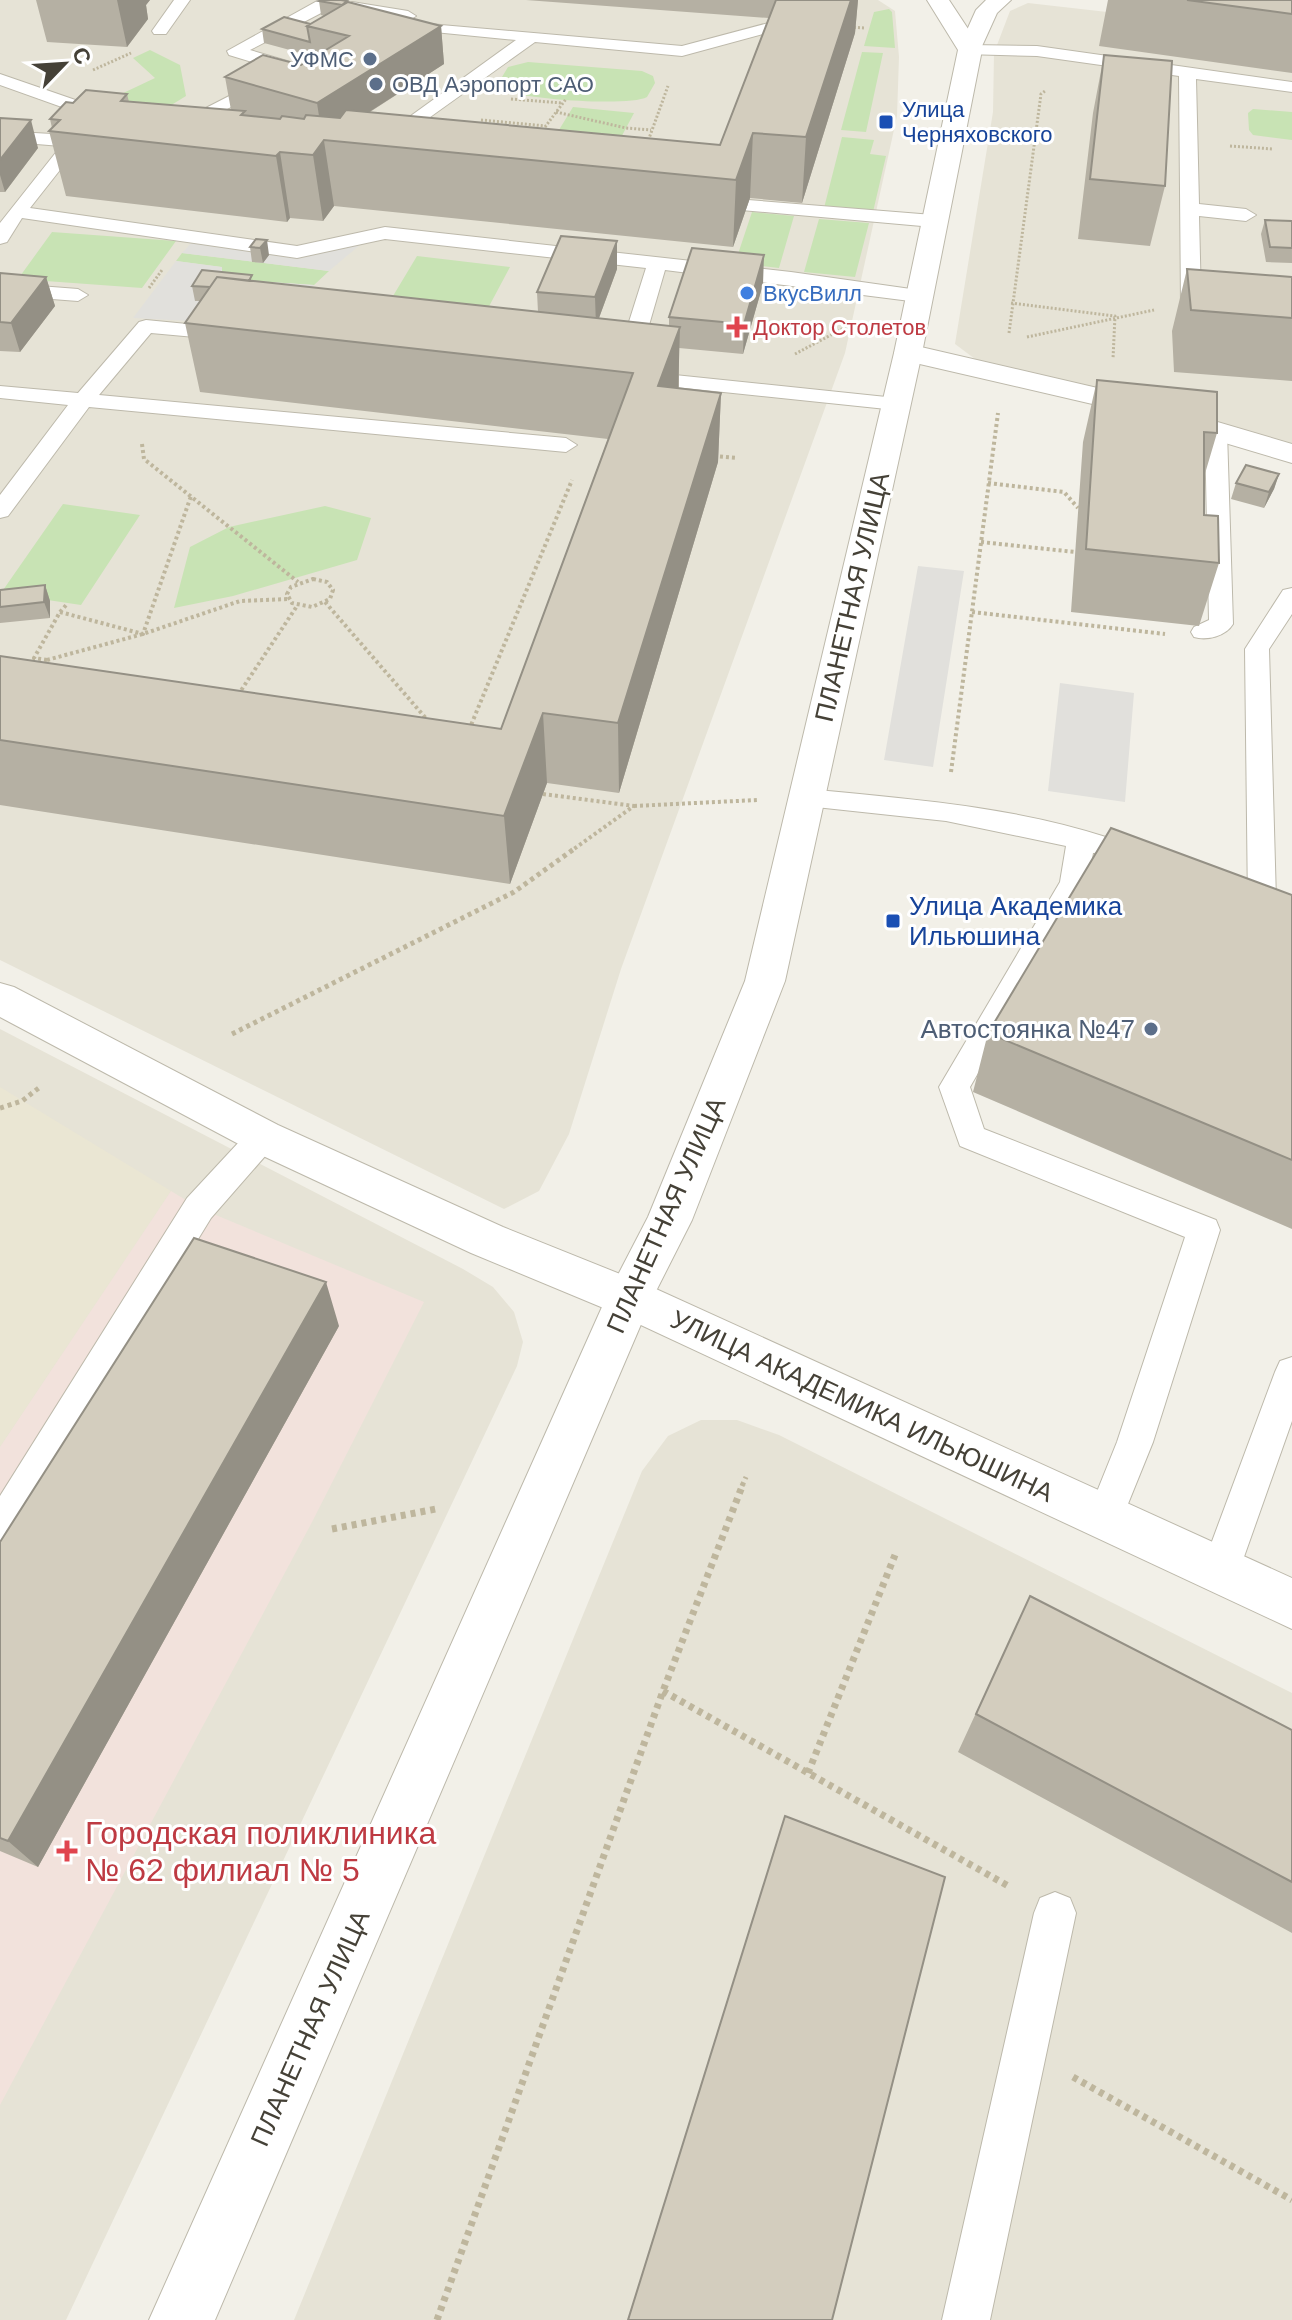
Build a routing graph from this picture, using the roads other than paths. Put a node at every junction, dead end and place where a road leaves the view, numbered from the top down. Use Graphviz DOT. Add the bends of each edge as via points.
graph roads {
  1 [pos="182,0"];
  2 [pos="938,0"];
  3 [pos="1000,0"];
  4 [pos="328,2"];
  5 [pos="301,9"];
  6 [pos="408,16"];
  7 [pos="332,23"];
  8 [pos="787,23"];
  9 [pos="424,26"];
  10 [pos="160,31"];
  11 [pos="532,36"];
  12 [pos="970,50"];
  13 [pos="291,68"];
  14 [pos="1187,71"];
  15 [pos="313,75"];
  16 [pos="3,85"];
  17 [pos="1292,87"];
  18 [pos="95,113"];
  19 [pos="122,122"];
  20 [pos="0,136"];
  21 [pos="189,139"];
  22 [pos="73,141"];
  23 [pos="373,150"];
  24 [pos="748,206"];
  25 [pos="1189,209"];
  26 [pos="17,212"];
  27 [pos="1246,215"];
  28 [pos="933,221"];
  29 [pos="0,238"];
  30 [pos="657,263"];
  31 [pos="0,289"];
  32 [pos="78,295"];
  33 [pos="918,296"];
  34 [pos="1215,307"];
  35 [pos="257,337"];
  36 [pos="908,353"];
  37 [pos="0,392"];
  38 [pos="83,400"];
  39 [pos="896,404"];
  40 [pos="1216,432"];
  41 [pos="566,445"];
  42 [pos="1292,454"];
  43 [pos="0,511"];
  44 [pos="1292,595"];
  45 [pos="1203,632"];
  46 [pos="807,798"];
  47 [pos="1081,839"];
  48 [pos="1123,854"];
  49 [pos="1234,895"];
  50 [pos="1262,906"];
  51 [pos="1292,917"];
  52 [pos="0,998"];
  53 [pos="263,1137"];
  54 [pos="629,1298"];
  55 [pos="1292,1372"];
  56 [pos="1281,1441"];
  57 [pos="1104,1519"];
  58 [pos="0,1529"];
  59 [pos="1220,1571"];
  60 [pos="1292,1604"];
  61 [pos="1055,1913"];
  62 [pos="182,2320"];
  63 [pos="966,2320"];
  1 -- 10 [label="lane"];
  2 -- 12 [label="street"];
  3 -- 12 [label="street, ПЛАНЕТНАЯ УЛИЦА" via="987,10"];
  4 -- 5 [label="lane"];
  4 -- 6 [label="lane"];
  5 -- 7 [label="lane"];
  5 -- 13 [label="lane" via="235,51"];
  8 -- 11 [label="lane" via="682,51"];
  9 -- 11 [label="lane"];
  11 -- 23 [label="lane"];
  12 -- 14 [label="lane" via="996,48"];
  12 -- 28 [label="street, ПЛАНЕТНАЯ УЛИЦА"];
  13 -- 15 [label="lane"];
  13 -- 21 [label="lane" via="163,135"];
  14 -- 17 [label="lane"];
  14 -- 25 [label="lane"];
  16 -- 18 [label="lane"];
  18 -- 19 [label="lane"];
  18 -- 22 [label="lane"];
  20 -- 22 [label="lane"];
  22 -- 26 [label="lane"];
  24 -- 28 [label="lane"];
  25 -- 27 [label="lane"];
  25 -- 34 [label="lane" via="1191,305"];
  26 -- 29 [label="lane"];
  26 -- 30 [label="lane" via="297,252 385,233"];
  28 -- 33 [label="street, ПЛАНЕТНАЯ УЛИЦА"];
  30 -- 33 [label="lane"];
  30 -- 39 [label="lane" via="615,375"];
  31 -- 32 [label="lane"];
  33 -- 36 [label="street, ПЛАНЕТНАЯ УЛИЦА"];
  35 -- 38 [label="lane" via="146,326"];
  36 -- 39 [label="street, ПЛАНЕТНАЯ УЛИЦА"];
  36 -- 40 [label="street" via="1109,399"];
  37 -- 38 [label="lane"];
  38 -- 41 [label="lane"];
  38 -- 43 [label="lane"];
  39 -- 46 [label="street, ПЛАНЕТНАЯ УЛИЦА"];
  40 -- 42 [label="street"];
  40 -- 45 [label="lane" via="1221,624"];
  44 -- 50 [label="lane" via="1257,649"];
  46 -- 47 [label="lane" via="946,812"];
  46 -- 54 [label="street, ПЛАНЕТНАЯ УЛИЦА" via="765,981 669,1220"];
  47 -- 48 [label="lane"];
  47 -- 57 [label="lane" via="1074,882 954,1087 971,1137 1204,1230 1135,1442"];
  49 -- 50 [label="lane"];
  50 -- 51 [label="lane"];
  52 -- 53 [label="street, УЛИЦА АКАДЕМИКА ИЛЬЮШИНА"];
  53 -- 54 [label="street, УЛИЦА АКАДЕМИКА ИЛЬЮШИНА" via="487,1240"];
  53 -- 58 [label="lane" via="199,1208"];
  54 -- 57 [label="street, УЛИЦА АКАДЕМИКА ИЛЬЮШИНА"];
  54 -- 62 [label="street, ПЛАНЕТНАЯ УЛИЦА"];
  55 -- 56 [label="lane"];
  56 -- 59 [label="lane"];
  57 -- 59 [label="street, УЛИЦА АКАДЕМИКА ИЛЬЮШИНА"];
  59 -- 60 [label="street, УЛИЦА АКАДЕМИКА ИЛЬЮШИНА"];
  61 -- 63 [label="lane"];
}
